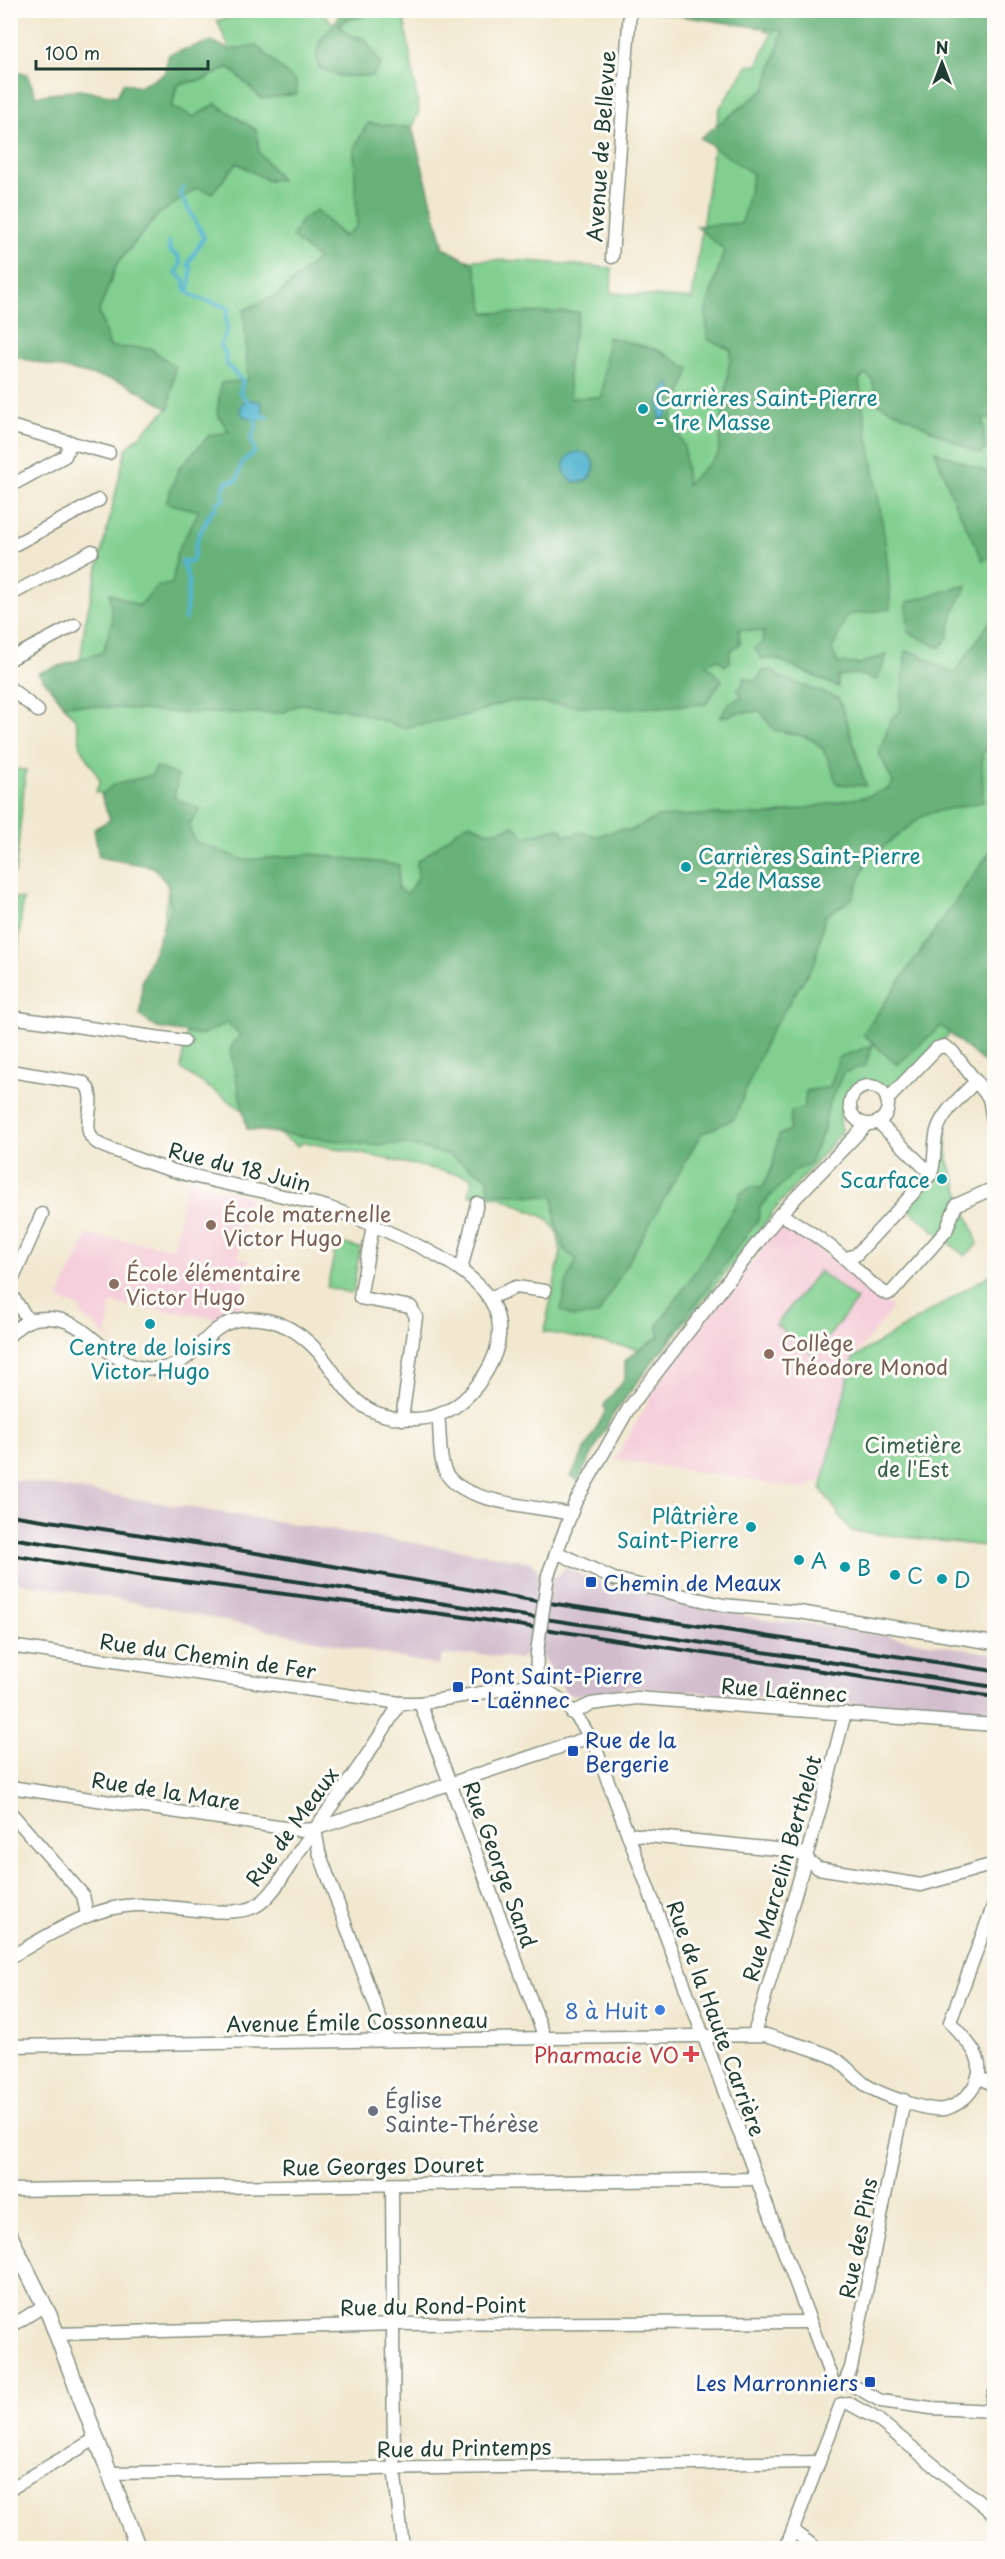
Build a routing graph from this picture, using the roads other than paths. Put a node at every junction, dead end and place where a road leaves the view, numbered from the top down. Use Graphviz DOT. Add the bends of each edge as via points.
graph roads {
  1 [pos="630,10"];
  2 [pos="612,257"];
  3 [pos="10,426"];
  4 [pos="71,442"];
  5 [pos="110,453"];
  6 [pos="10,486"];
  7 [pos="99,500"];
  8 [pos="10,548"];
  9 [pos="92,550"];
  10 [pos="10,595"];
  11 [pos="75,625"];
  12 [pos="10,659"];
  13 [pos="10,688"];
  14 [pos="38,711"];
  15 [pos="10,1017"];
  16 [pos="184,1041"];
  17 [pos="10,1071"];
  18 [pos="976,1081"];
  19 [pos="887,1100"];
  20 [pos="872,1124"];
  21 [pos="994,1127"];
  22 [pos="931,1174"];
  23 [pos="994,1188"];
  24 [pos="477,1203"];
  25 [pos="42,1214"];
  26 [pos="780,1214"];
  27 [pos="373,1225"];
  28 [pos="846,1258"];
  29 [pos="460,1270"];
  30 [pos="10,1285"];
  31 [pos="545,1291"];
  32 [pos="10,1293"];
  33 [pos="490,1298"];
  34 [pos="29,1321"];
  35 [pos="10,1335"];
  36 [pos="438,1416"];
  37 [pos="402,1419"];
  38 [pos="570,1514"];
  39 [pos="558,1553"];
  40 [pos="994,1643"];
  41 [pos="10,1646"];
  42 [pos="536,1686"];
  43 [pos="400,1703"];
  44 [pos="420,1703"];
  45 [pos="572,1713"];
  46 [pos="845,1713"];
  47 [pos="994,1725"];
  48 [pos="590,1737"];
  49 [pos="450,1784"];
  50 [pos="10,1787"];
  51 [pos="10,1812"];
  52 [pos="315,1828"];
  53 [pos="628,1834"];
  54 [pos="805,1856"];
  55 [pos="994,1864"];
  56 [pos="994,1904"];
  57 [pos="87,1915"];
  58 [pos="10,1957"];
  59 [pos="754,2034"];
  60 [pos="703,2035"];
  61 [pos="545,2038"];
  62 [pos="388,2040"];
  63 [pos="10,2046"];
  64 [pos="978,2077"];
  65 [pos="994,2085"];
  66 [pos="904,2100"];
  67 [pos="755,2179"];
  68 [pos="392,2185"];
  69 [pos="10,2190"];
  70 [pos="10,2236"];
  71 [pos="45,2305"];
  72 [pos="810,2322"];
  73 [pos="395,2324"];
  74 [pos="10,2326"];
  75 [pos="57,2334"];
  76 [pos="844,2384"];
  77 [pos="994,2394"];
  78 [pos="881,2401"];
  79 [pos="845,2403"];
  80 [pos="993,2411"];
  81 [pos="877,2420"];
  82 [pos="97,2438"];
  83 [pos="819,2462"];
  84 [pos="394,2467"];
  85 [pos="110,2473"];
  86 [pos="10,2489"];
  87 [pos="994,2514"];
  88 [pos="793,2531"];
  89 [pos="138,2548"];
  90 [pos="403,2548"];
  91 [pos="786,2548"];
  92 [pos="816,2548"];
  1 -- 2 [label="street, Avenue de Bellevue"];
  3 -- 4 [label="street"];
  4 -- 5 [label="street"];
  4 -- 6 [label="street" via="65,456"];
  7 -- 8 [label="street"];
  9 -- 10 [label="street"];
  11 -- 12 [label="street"];
  13 -- 14 [label="street"];
  15 -- 16 [label="street"];
  17 -- 27 [label="street, Rue du 18 Juin" via="84,1083 90,1089 89,1133 94,1141 140,1161 326,1207"];
  18 -- 19 [label="street" via="944,1046 937,1048"];
  18 -- 21 [label="street" via="989,1098"];
  18 -- 22 [label="street" via="940,1121"];
  19 -- 20 [label="street" via="886,1113"];
  19 -- 20 [label="street" via="875,1087 856,1090 850,1101 851,1114"];
  20 -- 22 [label="street"];
  20 -- 26 [label="street"];
  22 -- 28 [label="street" via="856,1255"];
  23 -- 28 [label="street" via="956,1205 946,1232 892,1292 879,1290"];
  24 -- 29 [label="street"];
  25 -- 30 [label="street"];
  26 -- 28 [label="street"];
  26 -- 38 [label="street" via="629,1408"];
  27 -- 29 [label="street, Rue du 18 Juin"];
  27 -- 37 [label="street" via="360,1298 416,1311"];
  29 -- 33 [label="street, Rue du 18 Juin" via="476,1280"];
  31 -- 33 [label="street" via="516,1287"];
  32 -- 34 [label="street"];
  33 -- 36 [label="street, Rue du 18 Juin" via="498,1342 490,1366 466,1399"];
  34 -- 35 [label="street, Rue du 18 Juin"];
  34 -- 37 [label="street, Rue du 18 Juin" via="59,1317 74,1323 123,1362 143,1368 178,1363 226,1324 248,1319 276,1322 302,1336 362,1406"];
  36 -- 37 [label="street, Rue du 18 Juin"];
  36 -- 38 [label="street" via="444,1469 455,1483 484,1497"];
  38 -- 39 [label="street"];
  39 -- 40 [label="street" via="614,1579 723,1605 799,1612"];
  39 -- 42 [label="street, bridge" via="548,1575"];
  41 -- 43 [label="street, Rue du Chemin de Fer"];
  42 -- 44 [label="street"];
  42 -- 45 [label="street, Rue de la Haute Carrière" via="555,1694"];
  43 -- 44 [label="street"];
  43 -- 52 [label="street, Rue de Meaux"];
  44 -- 49 [label="street, Rue George Sand"];
  45 -- 46 [label="street, Rue Laënnec" via="591,1704 637,1698"];
  45 -- 48 [label="street, Rue de la Haute Carrière"];
  46 -- 47 [label="street, Rue Laënnec"];
  46 -- 54 [label="street, Rue Marcelin Berthelot"];
  48 -- 49 [label="street"];
  48 -- 53 [label="street, Rue de la Haute Carrière"];
  49 -- 52 [label="street"];
  49 -- 61 [label="street, Rue George Sand"];
  50 -- 52 [label="street, Rue de la Mare" via="298,1830"];
  51 -- 57 [label="street" via="83,1895"];
  52 -- 57 [label="street, Rue de Meaux" via="270,1893 254,1907 231,1911 136,1905"];
  52 -- 62 [label="street" via="319,1852"];
  53 -- 54 [label="street" via="796,1851"];
  53 -- 60 [label="street, Rue de la Haute Carrière"];
  54 -- 55 [label="street" via="818,1868 921,1885"];
  54 -- 59 [label="street, Rue Marcelin Berthelot"];
  56 -- 64 [label="street" via="950,2022 973,2048"];
  57 -- 58 [label="street, Rue de Meaux"];
  59 -- 60 [label="street, Avenue Émile Cossonneau"];
  59 -- 66 [label="street, Avenue Émile Cossonneau" via="832,2057 863,2083"];
  60 -- 61 [label="street, Avenue Émile Cossonneau"];
  60 -- 67 [label="street, Rue de la Haute Carrière"];
  61 -- 62 [label="street, Avenue Émile Cossonneau"];
  62 -- 63 [label="street, Avenue Émile Cossonneau"];
  64 -- 65 [label="street"];
  64 -- 66 [label="street, Avenue Émile Cossonneau" via="963,2100 943,2109"];
  66 -- 76 [label="street, Rue des Pins" via="851,2368"];
  67 -- 68 [label="street, Rue Georges Douret"];
  67 -- 72 [label="street, Rue de la Haute Carrière"];
  68 -- 69 [label="street, Rue Georges Douret"];
  68 -- 73 [label="street"];
  70 -- 71 [label="main road"];
  71 -- 74 [label="street"];
  71 -- 75 [label="main road"];
  72 -- 73 [label="street, Rue du Rond-Point"];
  72 -- 76 [label="street, Rue de la Haute Carrière"];
  73 -- 75 [label="street, Rue du Rond-Point"];
  73 -- 84 [label="street"];
  75 -- 82 [label="main road"];
  76 -- 78 [label="street"];
  76 -- 79 [label="street, Rue des Pins" via="854,2395"];
  76 -- 79 [label="street, Rue de la Haute Carrière" via="832,2397"];
  77 -- 80 [label="street"];
  78 -- 80 [label="street"];
  78 -- 81 [label="street"];
  79 -- 81 [label="street"];
  79 -- 83 [label="street, Rue des Pins"];
  81 -- 87 [label="street"];
  82 -- 85 [label="main road"];
  82 -- 86 [label="street"];
  83 -- 84 [label="street, Rue du Printemps"];
  83 -- 88 [label="street, Rue des Pins"];
  84 -- 85 [label="street, Rue du Printemps"];
  84 -- 90 [label="street"];
  85 -- 89 [label="main road"];
  88 -- 91 [label="street, Rue des Pins"];
  88 -- 92 [label="street"];
}
